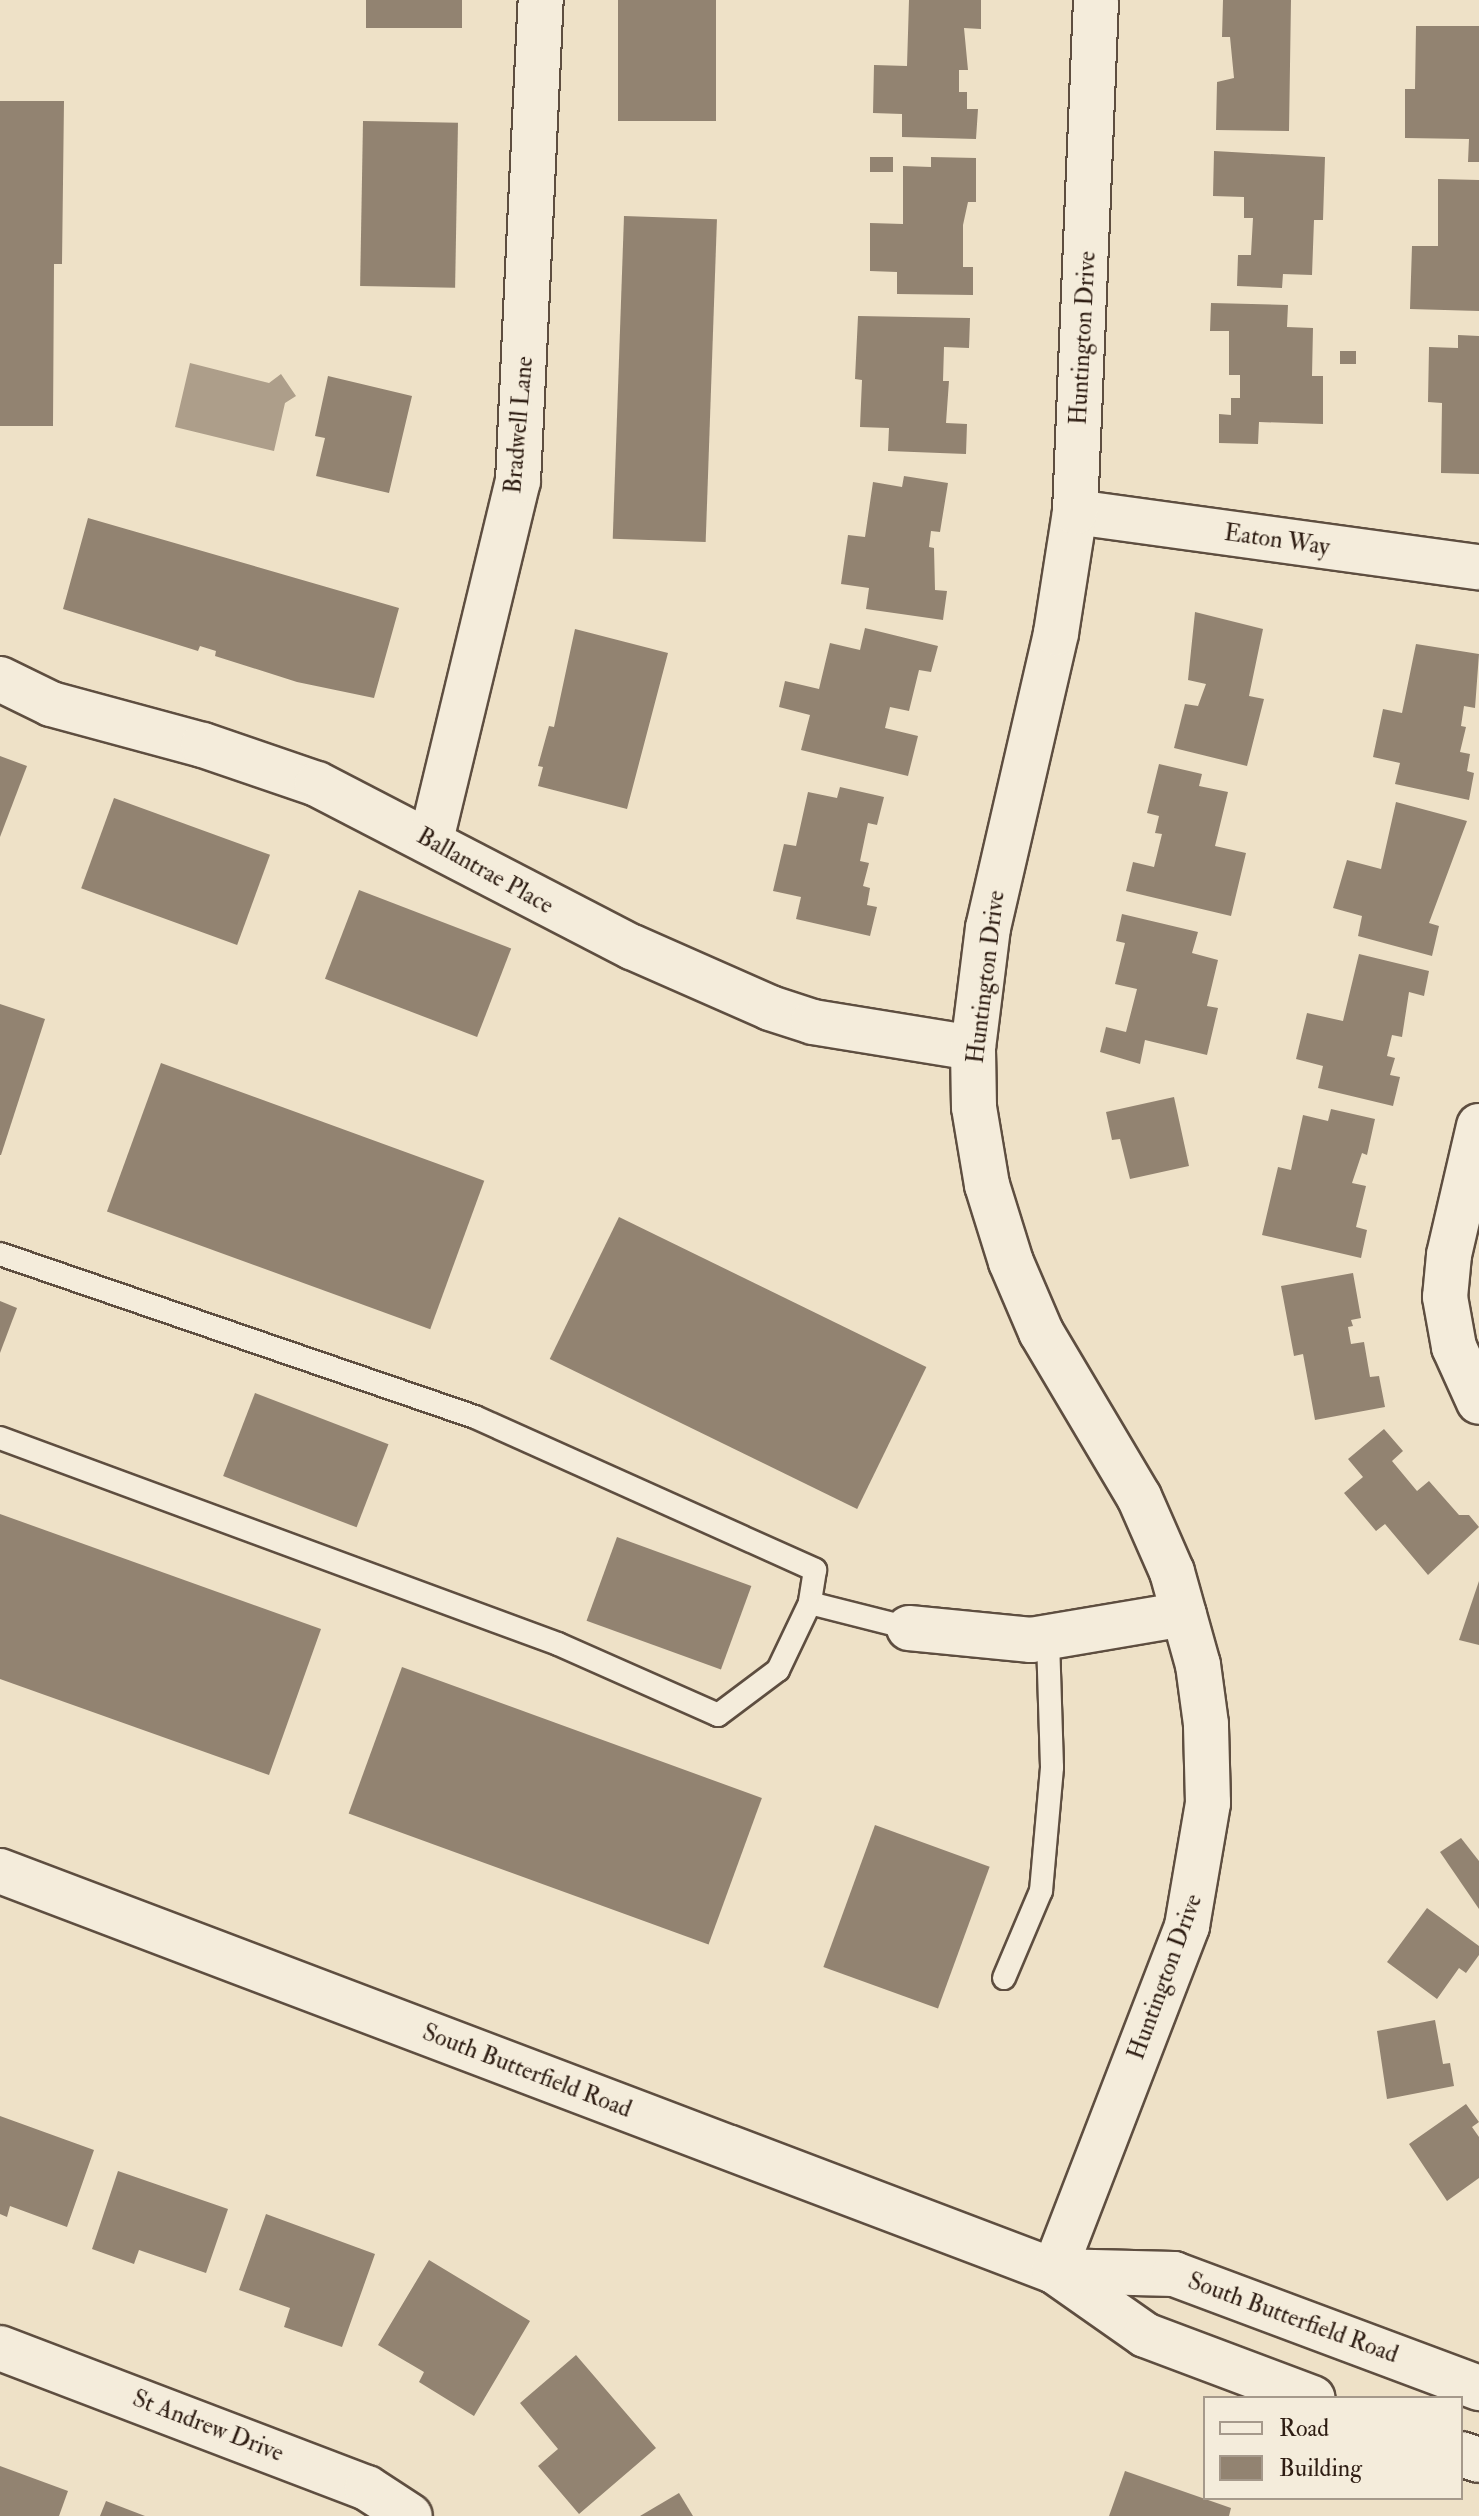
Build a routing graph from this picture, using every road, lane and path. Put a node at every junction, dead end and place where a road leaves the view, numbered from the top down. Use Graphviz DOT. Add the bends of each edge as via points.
graph roads {
  1 [pos="541,0"];
  2 [pos="1096,0"];
  3 [pos="1075,512"];
  4 [pos="1479,567"];
  5 [pos="0,679"];
  6 [pos="431,840"];
  7 [pos="973,1048"];
  8 [pos="1479,1126"];
  9 [pos="0,1254"];
  10 [pos="1479,1402"];
  11 [pos="0,1438"];
  12 [pos="810,1603"];
  13 [pos="1184,1614"];
  14 [pos="909,1628"];
  15 [pos="1048,1637"];
  16 [pos="0,1871"];
  17 [pos="1004,1978"];
  18 [pos="1054,2271"];
  19 [pos="0,2348"];
  20 [pos="1479,2388"];
  21 [pos="1308,2396"];
  22 [pos="410,2516"];
  1 -- 6 [label="street, Bradwell Lane" via="518,481"];
  2 -- 3 [label="street, Huntington Drive"];
  3 -- 4 [label="street, Eaton Way"];
  3 -- 7 [label="street, Huntington Drive" via="1056,633 988,928"];
  5 -- 6 [label="street, Ballantrae Place" via="51,704 203,745 317,784"];
  6 -- 7 [label="street, Ballantrae Place" via="606,935 770,1008 813,1022"];
  7 -- 13 [label="street, Huntington Drive" via="974,1107 987,1185 1011,1262 1041,1332 1139,1497"];
  8 -- 10 [label="street" via="1449,1255 1445,1297 1454,1347"];
  9 -- 12 [label="lane" via="475,1417 815,1570"];
  11 -- 12 [label="lane" via="558,1644 718,1715 778,1670"];
  12 -- 14 [label="lane"];
  13 -- 15 [label="street"];
  13 -- 18 [label="street, Huntington Drive" via="1206,1724 1208,1803 1199,1882 1187,1926"];
  14 -- 15 [label="street"];
  15 -- 17 [label="lane" via="1052,1767 1041,1891"];
  16 -- 18 [label="street, South Butterfield Road"];
  18 -- 20 [label="street, South Butterfield Road" via="1174,2274"];
  18 -- 21 [label="street, South Butterfield Road" via="1145,2335"];
  19 -- 22 [label="street, St Andrew Drive" via="367,2488"];
}
